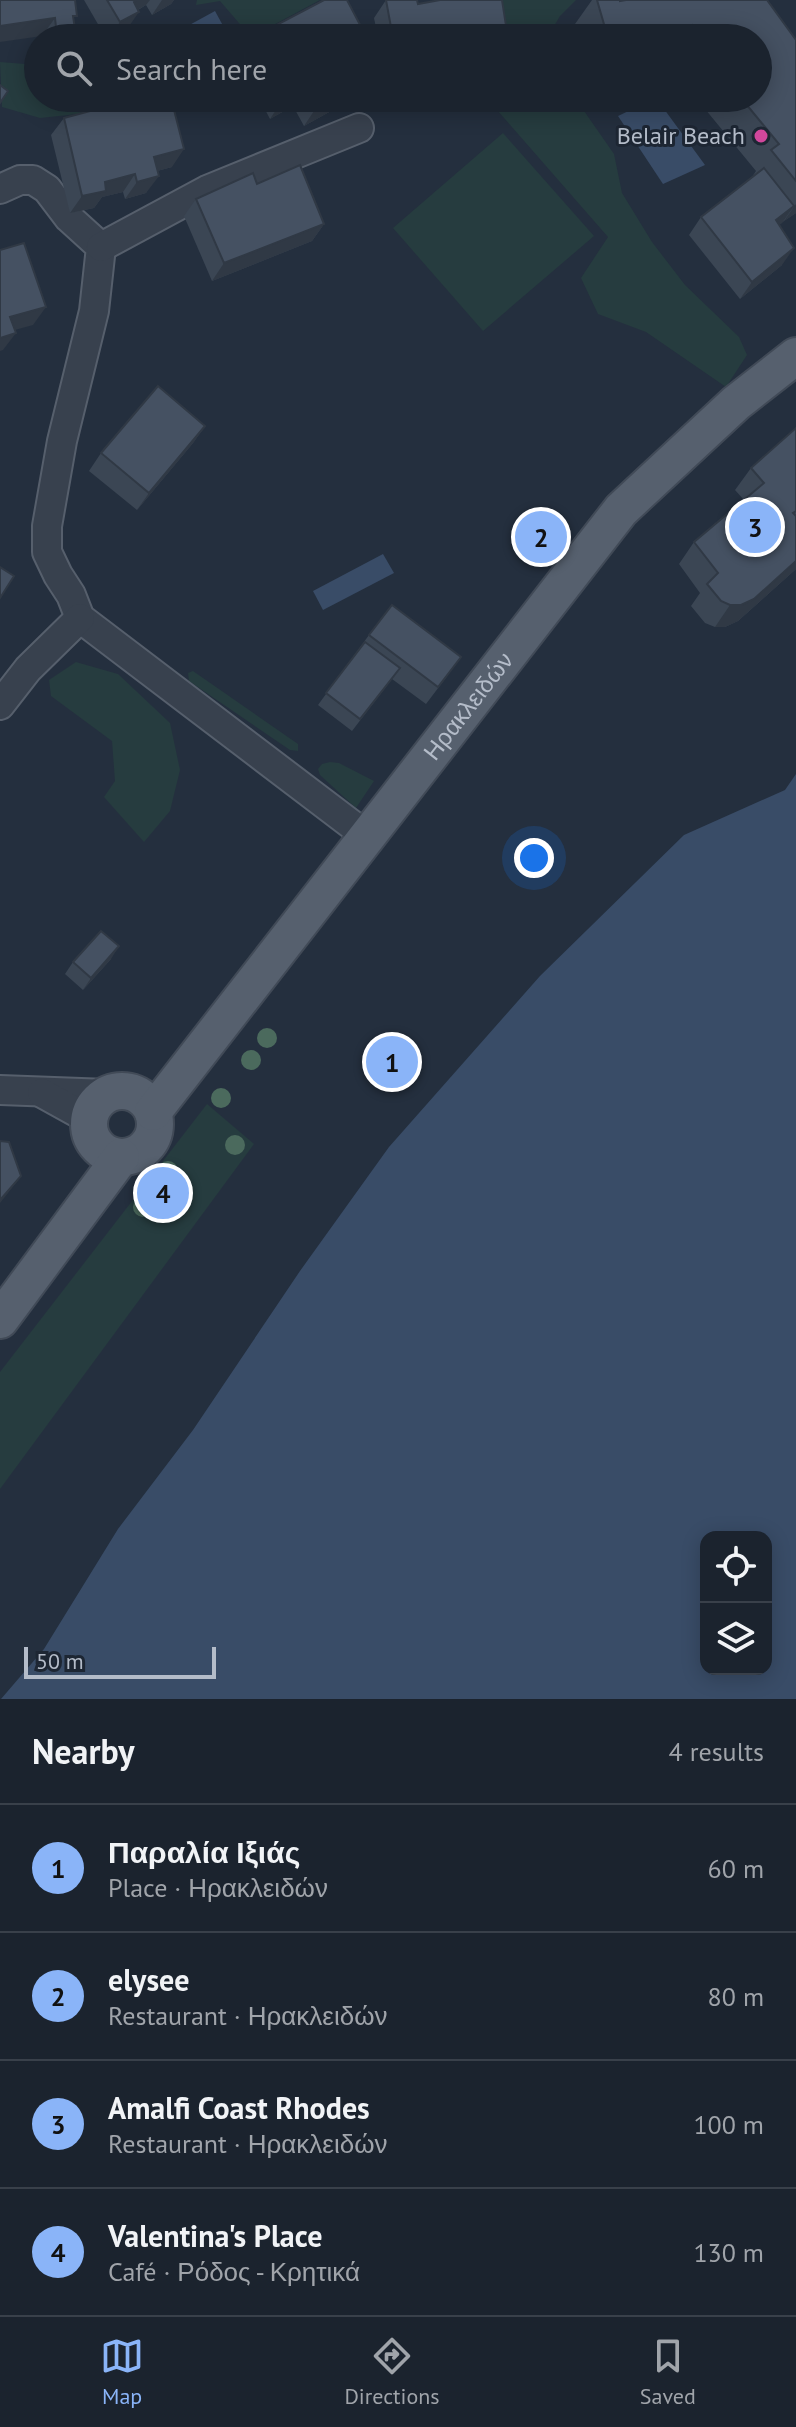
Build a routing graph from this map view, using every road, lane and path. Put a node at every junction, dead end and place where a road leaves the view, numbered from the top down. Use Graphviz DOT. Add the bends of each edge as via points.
graph roads {
  1 [pos="359,128"];
  2 [pos="0,189"];
  3 [pos="101,247"];
  4 [pos="796,356"];
  5 [pos="80,618"];
  6 [pos="3,698"];
  7 [pos="368,837"];
  8 [pos="0,1090"];
  9 [pos="124,1124"];
  10 [pos="0,1320"];
  1 -- 3 [label="street" via="207,190"];
  2 -- 3 [label="street" via="33,180"];
  3 -- 5 [label="street" via="94,311 47,526 47,552"];
  4 -- 7 [label="main road, Ηρακλειδών" via="736,403 621,510"];
  5 -- 6 [label="street"];
  5 -- 7 [label="street"];
  7 -- 9 [label="main road, Ηρακλειδών"];
  8 -- 9 [label="street" via="38,1091"];
  9 -- 10 [label="main road, Ηρακλειδών"];
}
